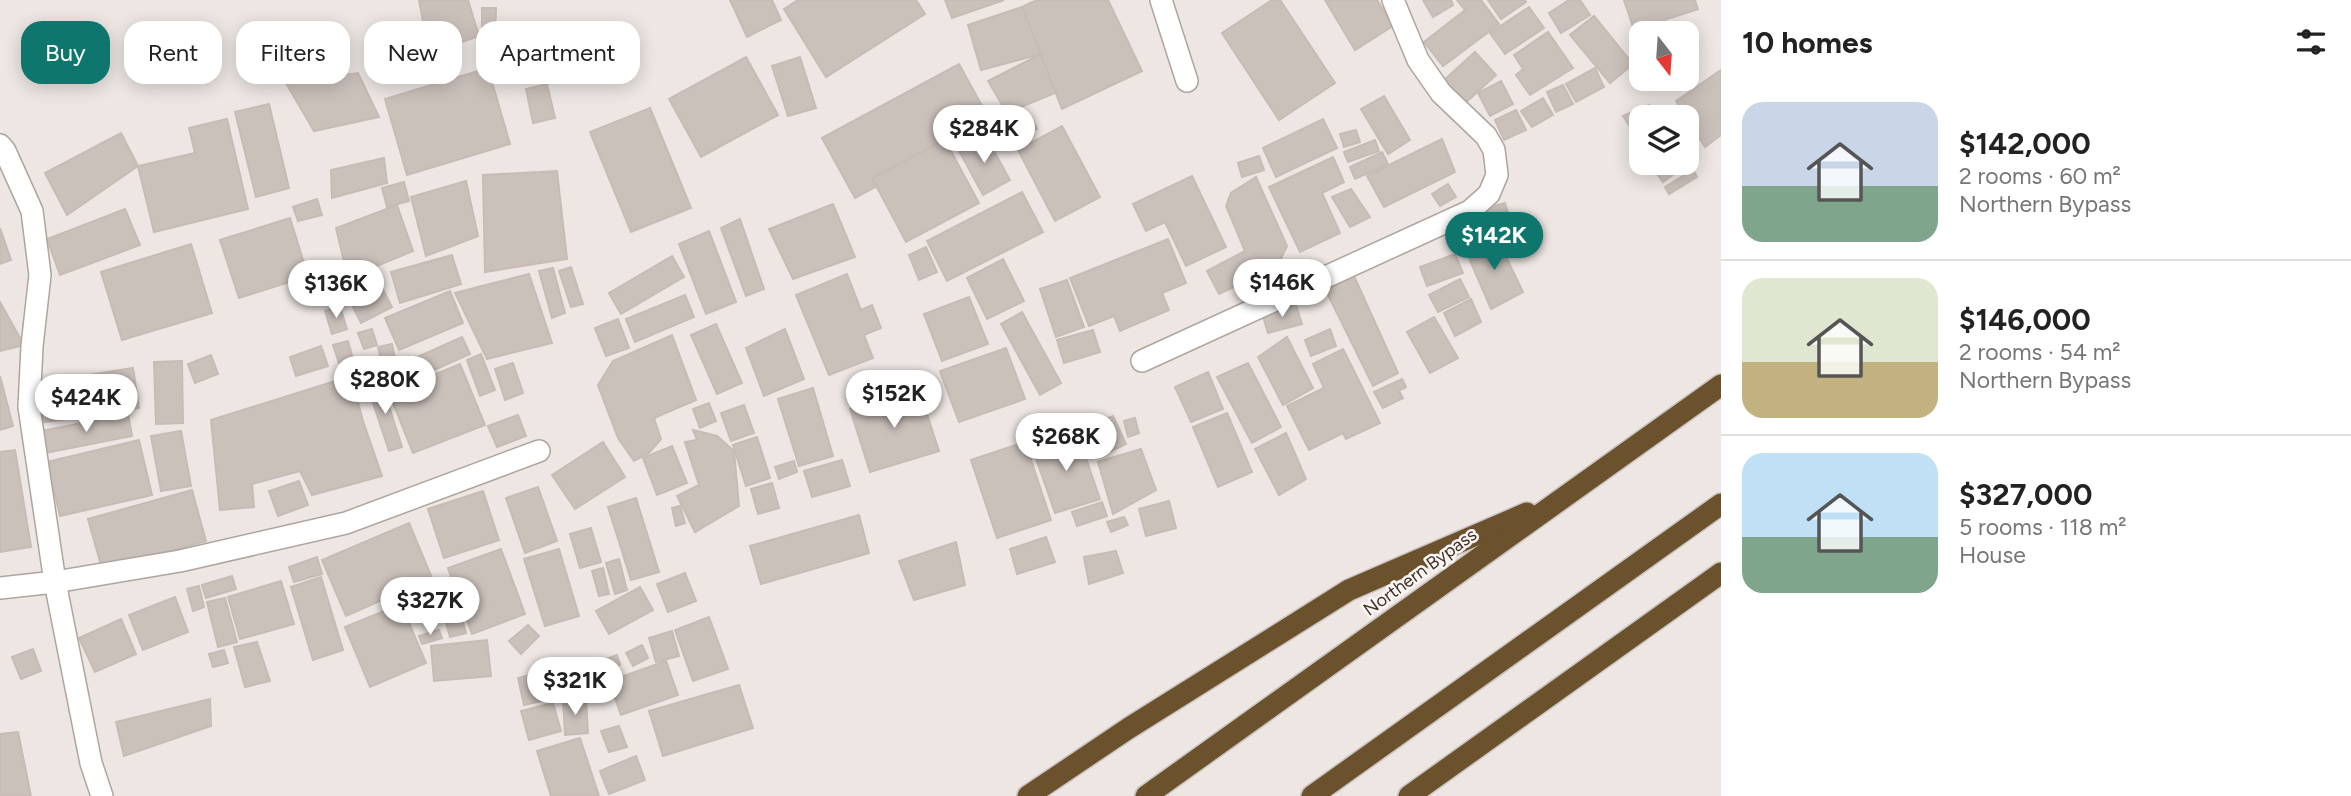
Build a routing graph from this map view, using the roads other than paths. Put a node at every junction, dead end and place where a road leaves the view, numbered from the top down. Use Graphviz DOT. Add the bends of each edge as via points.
graph roads {
  1 [pos="1161,0"];
  2 [pos="1393,0"];
  3 [pos="1187,81"];
  4 [pos="0,145"];
  5 [pos="1142,361"];
  6 [pos="1721,385"];
  7 [pos="539,451"];
  8 [pos="1567,495"];
  9 [pos="1721,504"];
  10 [pos="1721,573"];
  11 [pos="55,582"];
  12 [pos="0,588"];
  13 [pos="102,796"];
  14 [pos="1028,796"];
  15 [pos="1146,796"];
  16 [pos="1311,796"];
  17 [pos="1409,796"];
  1 -- 3 [label="street"];
  2 -- 5 [label="street" via="1418,60 1441,93 1486,136 1494,150 1497,175 1489,194 1470,211"];
  4 -- 11 [label="street" via="32,211 40,275 29,407"];
  6 -- 8 [label="highway, Northern Bypass"];
  7 -- 11 [label="street" via="346,523 180,561"];
  8 -- 14 [label="highway" via="1349,590"];
  8 -- 15 [label="highway, Northern Bypass"];
  9 -- 16 [label="highway"];
  10 -- 17 [label="highway"];
  11 -- 12 [label="street"];
  11 -- 13 [label="street" via="91,763"];
}
